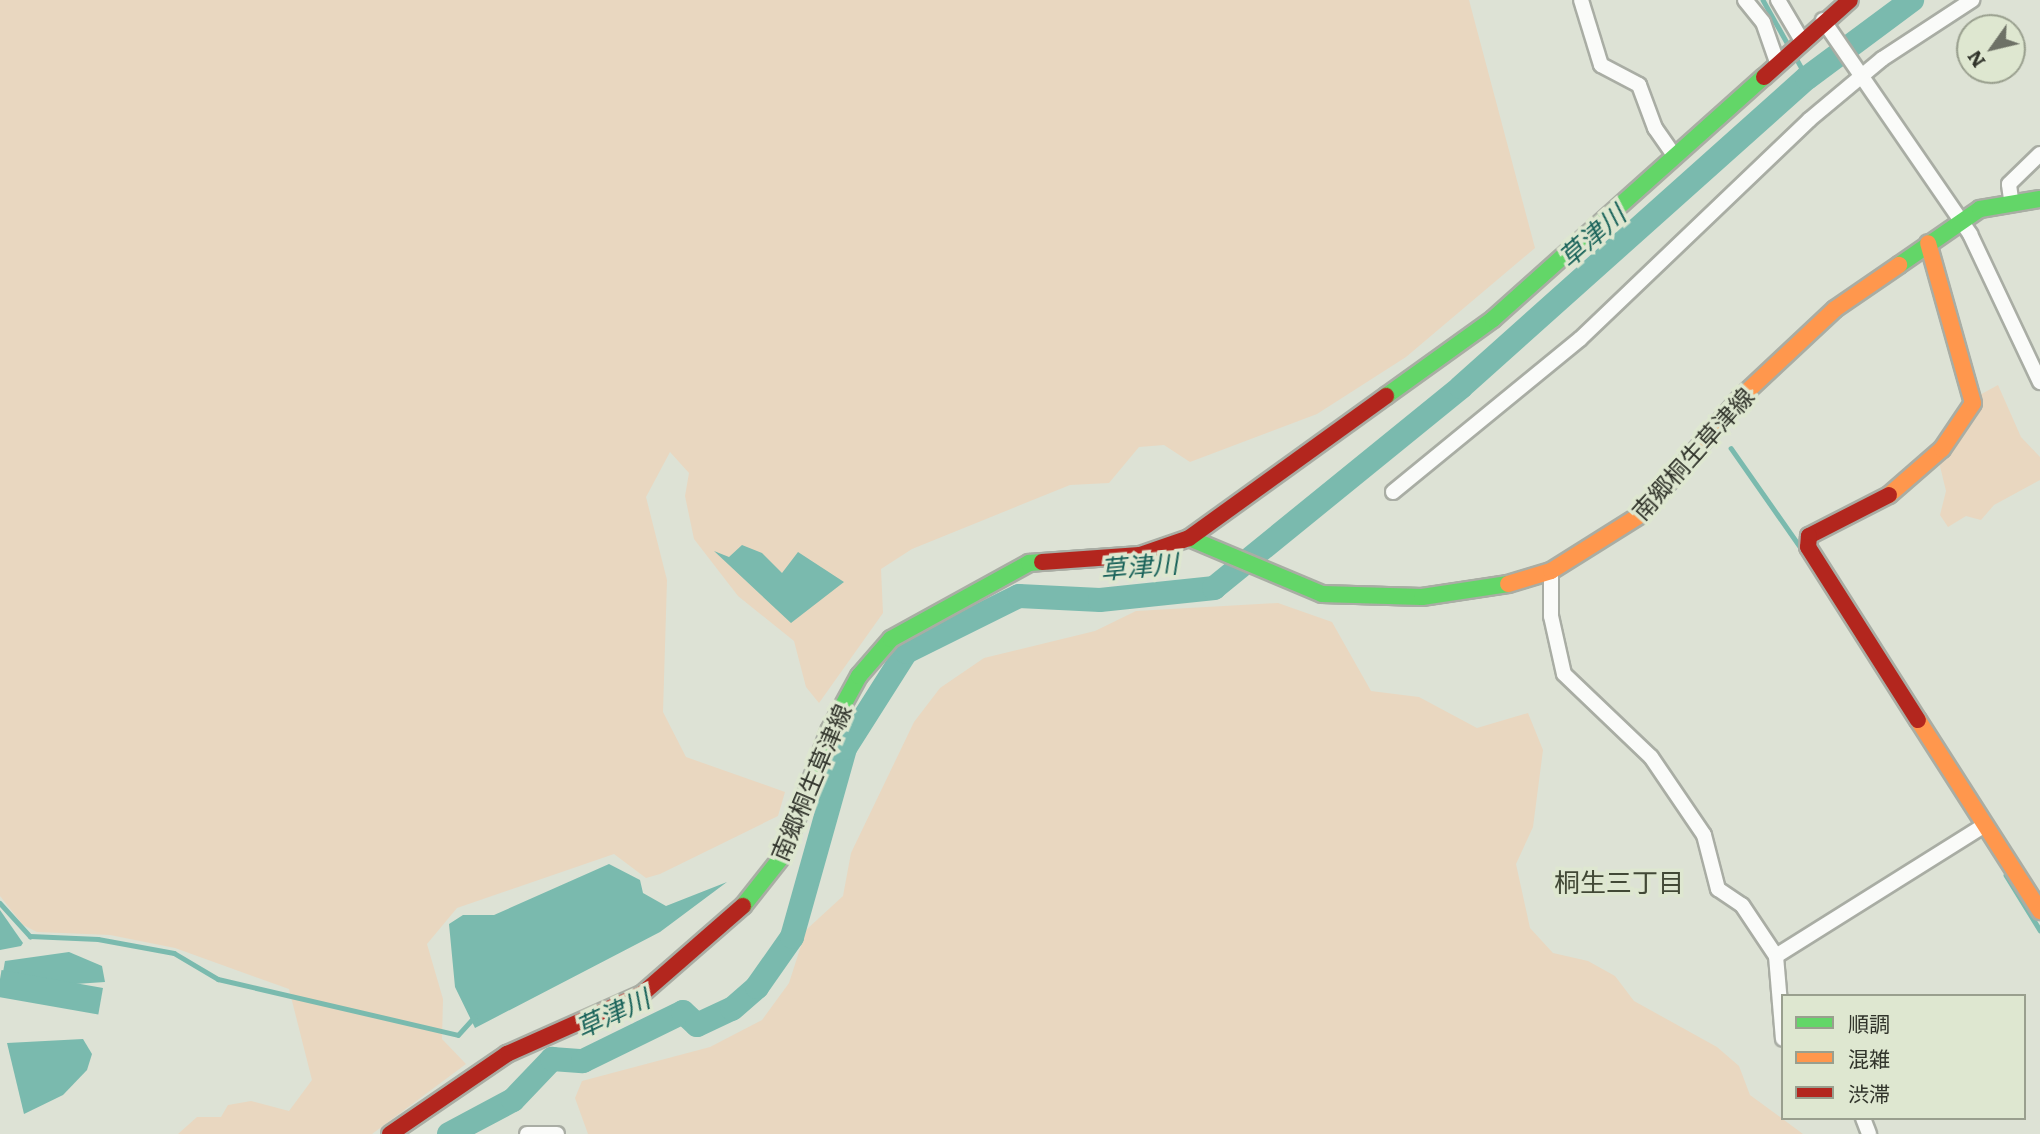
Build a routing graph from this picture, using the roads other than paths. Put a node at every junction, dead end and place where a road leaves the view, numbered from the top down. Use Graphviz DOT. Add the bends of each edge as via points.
graph roads {
  1 [pos="1581,0"];
  2 [pos="1745,0"];
  3 [pos="1778,0"];
  4 [pos="1850,0"];
  5 [pos="1972,0"];
  6 [pos="1823,20"];
  7 [pos="1801,39"];
  8 [pos="1777,62"];
  9 [pos="1860,77"];
  10 [pos="2040,154"];
  11 [pos="1675,157"];
  12 [pos="2011,198"];
  13 [pos="2040,199"];
  14 [pos="1960,220"];
  15 [pos="1928,243"];
  16 [pos="2040,382"];
  17 [pos="1393,492"];
  18 [pos="1189,538"];
  19 [pos="1551,571"];
  20 [pos="1985,825"];
  21 [pos="2040,911"];
  22 [pos="1776,956"];
  23 [pos="1781,1015"];
  24 [pos="390,1134"];
  25 [pos="527,1134"];
  26 [pos="557,1134"];
  1 -- 11 [label="street" via="1601,65 1639,85 1655,128"];
  2 -- 8 [label="street" via="1763,22"];
  3 -- 7 [label="street"];
  4 -- 6 [label="main road"];
  5 -- 9 [label="street"];
  6 -- 7 [label="main road"];
  6 -- 9 [label="street"];
  7 -- 8 [label="main road"];
  8 -- 11 [label="main road"];
  9 -- 14 [label="street"];
  9 -- 17 [label="street" via="1580,338"];
  10 -- 12 [label="street" via="2009,184"];
  11 -- 18 [label="main road" via="1493,319"];
  12 -- 13 [label="main road, 南郷桐生草津線"];
  12 -- 14 [label="main road, 南郷桐生草津線"];
  14 -- 15 [label="main road, 南郷桐生草津線"];
  14 -- 16 [label="street"];
  15 -- 19 [label="main road, 南郷桐生草津線" via="1793,345 1642,514"];
  15 -- 20 [label="main road" via="1973,403 1942,449 1894,493 1809,536 1808,547"];
  18 -- 19 [label="main road, 南郷桐生草津線" via="1322,594 1422,597 1490,590"];
  18 -- 24 [label="main road, 南郷桐生草津線" via="1140,555 1029,564 891,639 859,676 828,730 784,854 728,925 642,995 507,1054"];
  19 -- 22 [label="street" via="1551,615 1564,674 1651,757 1704,835 1718,889 1742,905"];
  20 -- 21 [label="main road"];
  20 -- 22 [label="street"];
  22 -- 23 [label="street"];
  25 -- 26 [label="street"];
}
